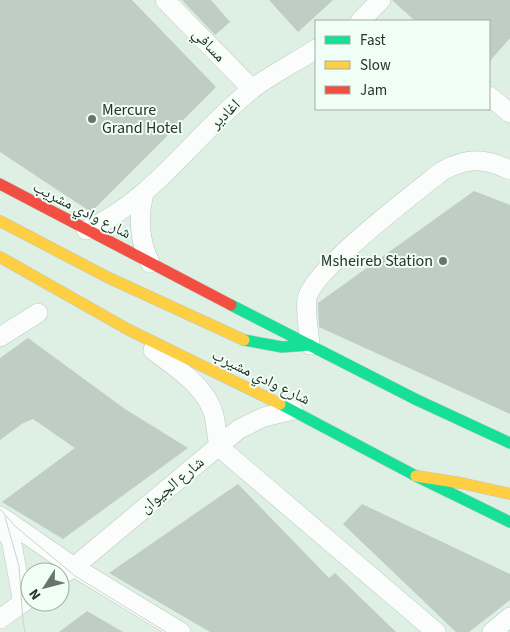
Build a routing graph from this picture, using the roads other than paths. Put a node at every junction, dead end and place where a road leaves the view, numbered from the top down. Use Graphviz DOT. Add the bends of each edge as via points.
graph roads {
  1 [pos="166,0"];
  2 [pos="381,0"];
  3 [pos="361,20"];
  4 [pos="315,50"];
  5 [pos="252,89"];
  6 [pos="490,97"];
  7 [pos="510,113"];
  8 [pos="510,170"];
  9 [pos="0,184"];
  10 [pos="144,193"];
  11 [pos="0,221"];
  12 [pos="86,230"];
  13 [pos="0,257"];
  14 [pos="150,263"];
  15 [pos="38,313"];
  16 [pos="129,330"];
  17 [pos="0,337"];
  18 [pos="310,345"];
  19 [pos="293,410"];
  20 [pos="510,443"];
  21 [pos="219,446"];
  22 [pos="416,476"];
  23 [pos="510,494"];
  24 [pos="0,516"];
  25 [pos="510,522"];
  26 [pos="0,526"];
  27 [pos="55,562"];
  28 [pos="70,570"];
  29 [pos="70,574"];
  30 [pos="20,576"];
  31 [pos="20,604"];
  32 [pos="510,617"];
  33 [pos="0,619"];
  34 [pos="9,632"];
  35 [pos="181,632"];
  36 [pos="436,632"];
  37 [pos="492,632"];
  1 -- 5 [label="street, مسافي"];
  2 -- 3 [label="street"];
  4 -- 5 [label="street, اغادير"];
  5 -- 10 [label="street, اغادير"];
  6 -- 7 [label="street"];
  8 -- 18 [label="street" via="485,161 452,165 355,242 316,282 307,298"];
  9 -- 12 [label="street, شارع وادي مشريب"];
  10 -- 12 [label="street, اغادير" via="122,211"];
  10 -- 14 [label="street" via="140,207 140,236"];
  11 -- 18 [label="street" via="107,277 238,338 273,347"];
  12 -- 14 [label="street, شارع وادي مشريب"];
  13 -- 16 [label="street, شارع وادي مشيرب"];
  14 -- 18 [label="street"];
  15 -- 17 [label="street"];
  16 -- 19 [label="street, شارع وادي مشيرب"];
  16 -- 21 [label="street" via="202,392 214,415"];
  18 -- 20 [label="street"];
  19 -- 21 [label="street, شارع الجيوان" via="251,422"];
  19 -- 22 [label="street, شارع وادي مشيرب"];
  21 -- 28 [label="street, شارع الجيوان"];
  21 -- 36 [label="street"];
  22 -- 23 [label="street"];
  22 -- 25 [label="street, شارع وادي مشيرب"];
  24 -- 27 [label="street"];
  26 -- 30 [label="street" via="11,539"];
  29 -- 35 [label="street"];
  31 -- 33 [label="street"];
  32 -- 37 [label="street"];
  33 -- 34 [label="street"];
}
